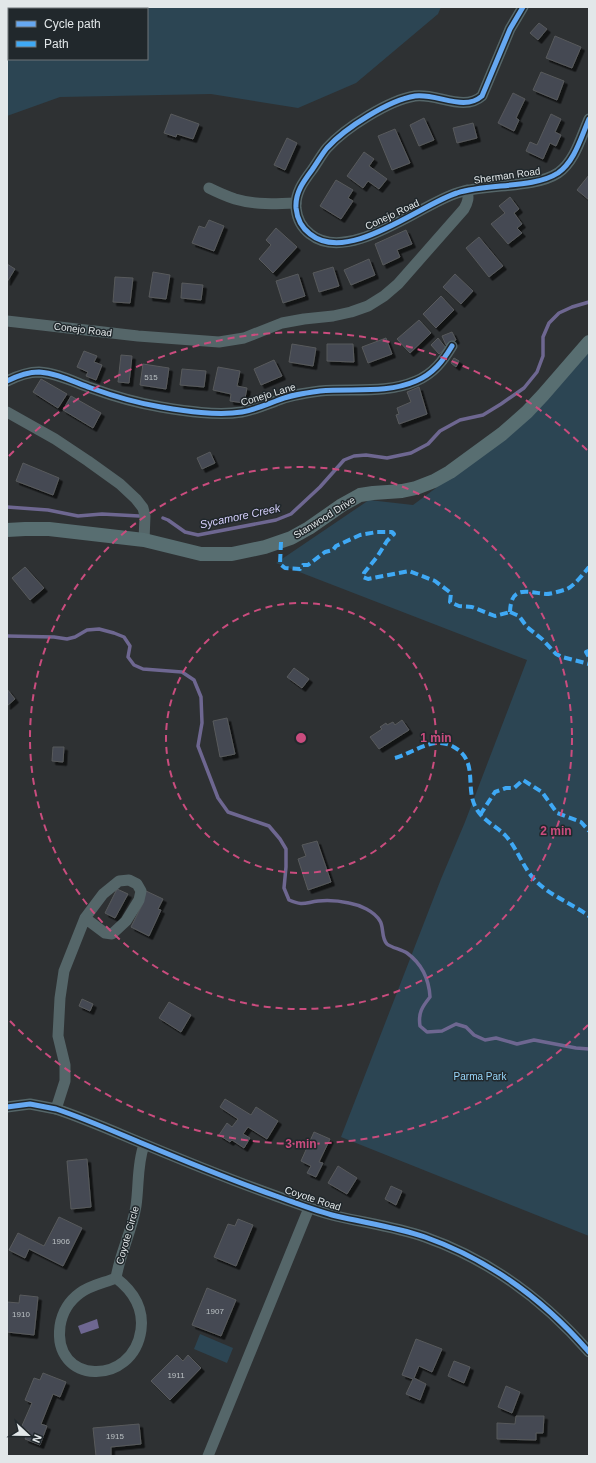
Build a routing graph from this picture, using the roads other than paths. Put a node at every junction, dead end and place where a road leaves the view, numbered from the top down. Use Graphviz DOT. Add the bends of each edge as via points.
graph roads {
  1 [pos="523,7"];
  2 [pos="589,119"];
  3 [pos="209,188"];
  4 [pos="467,190"];
  5 [pos="296,203"];
  6 [pos="7,321"];
  7 [pos="589,342"];
  8 [pos="452,346"];
  9 [pos="7,381"];
  10 [pos="7,412"];
  11 [pos="7,530"];
  12 [pos="144,540"];
  13 [pos="85,918"];
  14 [pos="7,1107"];
  15 [pos="56,1109"];
  16 [pos="144,1144"];
  17 [pos="309,1208"];
  18 [pos="116,1278"];
  19 [pos="589,1352"];
  20 [pos="208,1456"];
  1 -- 5 [label="street, Conejo Road" via="510,29 486,90 477,100 465,103 417,96 403,98 383,108 359,122 327,148 299,188"];
  2 -- 4 [label="street, Sherman Road" via="567,165 549,178"];
  3 -- 5 [label="street" via="235,199 253,203"];
  4 -- 5 [label="street, Conejo Road" via="445,198 374,234 335,243 323,241 308,232 300,223"];
  4 -- 6 [label="street, Conejo Road" via="468,203 464,209 398,284 368,306 351,312 282,323 244,338 219,342 138,336"];
  7 -- 12 [label="main road, Stanwood Drive" via="514,424 465,461 430,483 407,490 360,495 291,538 248,551 201,554"];
  8 -- 9 [label="street, Conejo Lane" via="439,365 429,374 404,385 300,394 255,409 230,414 161,407 134,401 51,373 32,372"];
  10 -- 12 [label="street" via="55,438 120,484 143,508"];
  11 -- 12 [label="main road, Stanwood Drive" via="49,529"];
  13 -- 13 [label="street" via="103,894 119,880 129,880 137,884 141,892 140,900 126,921 112,934 105,933"];
  13 -- 15 [label="street" via="64,971 58,1036 65,1081"];
  14 -- 15 [label="street, Coyote Road" via="30,1104"];
  15 -- 16 [label="street, Coyote Road"];
  16 -- 17 [label="street, Coyote Road"];
  16 -- 18 [label="street, Coyote Circle" via="139,1163 136,1206 120,1256"];
  17 -- 19 [label="street, Coyote Road" via="424,1237 482,1262 547,1308"];
  17 -- 20 [label="street"];
  18 -- 18 [label="street, Coyote Circle" via="80,1292 63,1314 60,1330 64,1352 72,1363 86,1370 100,1372 113,1368 131,1353 138,1340 142,1322 138,1305 130,1290"];
}
